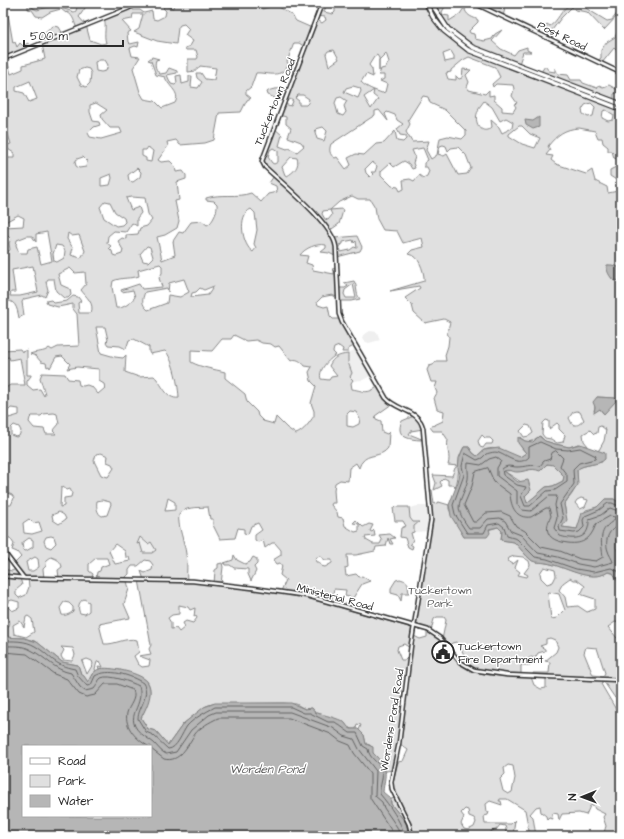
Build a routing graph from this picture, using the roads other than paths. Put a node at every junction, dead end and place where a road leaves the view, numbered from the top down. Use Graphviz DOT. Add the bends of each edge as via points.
graph roads {
  1 [pos="137,3"];
  2 [pos="322,3"];
  3 [pos="426,3"];
  4 [pos="431,3"];
  5 [pos="474,3"];
  6 [pos="457,40"];
  7 [pos="461,43"];
  8 [pos="3,59"];
  9 [pos="621,74"];
  10 [pos="621,104"];
  11 [pos="621,109"];
  12 [pos="3,550"];
  13 [pos="3,576"];
  14 [pos="23,578"];
  15 [pos="415,626"];
  16 [pos="621,680"];
  17 [pos="412,836"];
  1 -- 8 [label="street"];
  2 -- 15 [label="street, Tuckertown Road" via="262,160 265,166 317,217 334,239 342,324 387,399 394,406 415,415 422,423 431,515"];
  3 -- 6 [label="highway" via="434,18"];
  4 -- 6 [label="highway"];
  5 -- 9 [label="street, Post Road"];
  6 -- 7 [label="highway"];
  7 -- 10 [label="highway"];
  7 -- 11 [label="highway" via="479,55"];
  12 -- 14 [label="street"];
  13 -- 14 [label="street, Ministerial Road"];
  14 -- 15 [label="street, Ministerial Road" via="193,581 253,588 308,596"];
  15 -- 16 [label="street, Ministerial Road" via="437,635 458,661 474,670 507,675"];
  15 -- 17 [label="street, Wordens Pond Road" via="391,782"];
}
